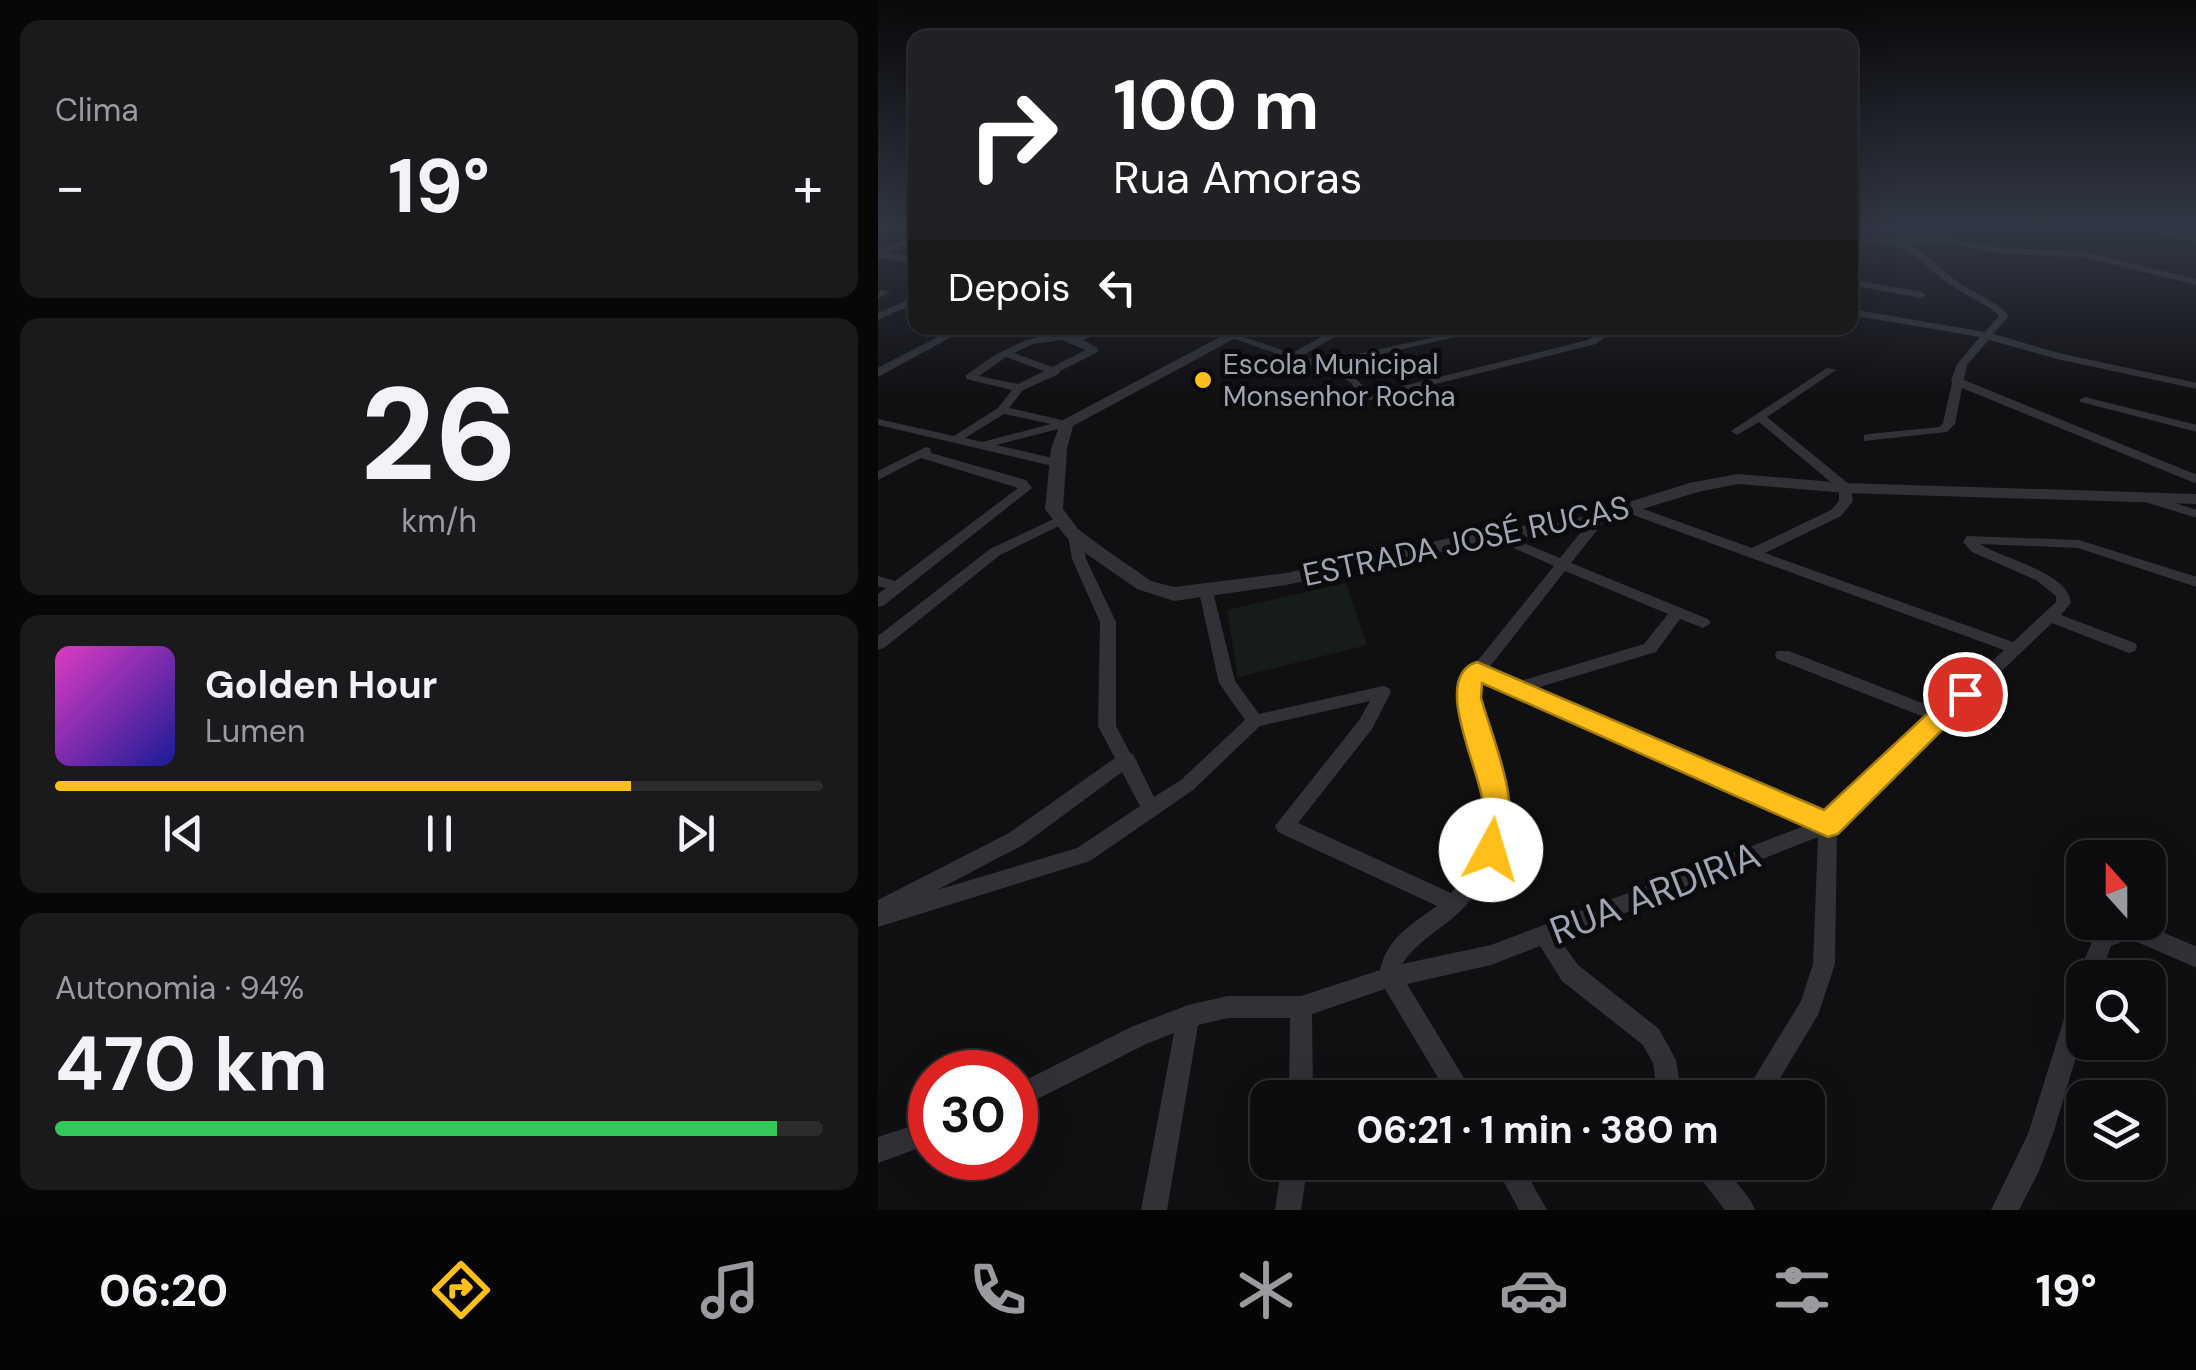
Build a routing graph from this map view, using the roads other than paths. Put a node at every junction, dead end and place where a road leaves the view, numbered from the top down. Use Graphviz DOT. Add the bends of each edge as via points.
graph roads {
  1 [pos="1859,283"];
  2 [pos="1954,283"];
  3 [pos="1922,294"];
  4 [pos="908,303"];
  5 [pos="1858,313"];
  6 [pos="878,317"];
  7 [pos="933,335"];
  8 [pos="950,335"];
  9 [pos="1088,335"];
  10 [pos="1228,335"];
  11 [pos="1331,335"];
  12 [pos="1434,335"];
  13 [pos="1457,335"];
  14 [pos="1602,335"];
  15 [pos="1984,335"];
  16 [pos="1231,336"];
  17 [pos="1076,340"];
  18 [pos="1426,342"];
  19 [pos="1008,354"];
  20 [pos="1292,357"];
  21 [pos="878,364"];
  22 [pos="1320,365"];
  23 [pos="1831,370"];
  24 [pos="1055,372"];
  25 [pos="878,374"];
  26 [pos="1956,381"];
  27 [pos="2196,386"];
  28 [pos="1019,388"];
  29 [pos="2085,400"];
  30 [pos="1002,410"];
  31 [pos="1758,416"];
  32 [pos="878,422"];
  33 [pos="1066,424"];
  34 [pos="2196,430"];
  35 [pos="1737,431"];
  36 [pos="954,438"];
  37 [pos="1868,438"];
  38 [pos="984,445"];
  39 [pos="920,454"];
  40 [pos="1055,462"];
  41 [pos="878,476"];
  42 [pos="2196,480"];
  43 [pos="1023,483"];
  44 [pos="1845,488"];
  45 [pos="2147,498"];
  46 [pos="2196,499"];
  47 [pos="1630,509"];
  48 [pos="2196,514"];
  49 [pos="1599,519"];
  50 [pos="1060,520"];
  51 [pos="1492,535"];
  52 [pos="1075,536"];
  53 [pos="1751,554"];
  54 [pos="1563,565"];
  55 [pos="878,581"];
  56 [pos="2196,582"];
  57 [pos="898,587"];
  58 [pos="1206,592"];
  59 [pos="878,602"];
  60 [pos="1678,612"];
  61 [pos="2050,616"];
  62 [pos="1703,623"];
  63 [pos="878,644"];
  64 [pos="2129,647"];
  65 [pos="2014,648"];
  66 [pos="1783,655"];
  67 [pos="1477,671"];
  68 [pos="1516,688"];
  69 [pos="1941,717"];
  70 [pos="1255,721"];
  71 [pos="1128,759"];
  72 [pos="1151,809"];
  73 [pos="1828,825"];
  74 [pos="1454,904"];
  75 [pos="878,913"];
  76 [pos="1544,936"];
  77 [pos="2196,958"];
  78 [pos="2095,960"];
  79 [pos="1390,977"];
  80 [pos="1301,1008"];
  81 [pos="1188,1016"];
  82 [pos="2066,1049"];
  83 [pos="1301,1080"];
  84 [pos="1453,1080"];
  85 [pos="1667,1080"];
  86 [pos="1764,1080"];
  87 [pos="1038,1087"];
  88 [pos="908,1140"];
  89 [pos="878,1150"];
  90 [pos="1292,1180"];
  91 [pos="1516,1180"];
  92 [pos="1721,1180"];
  93 [pos="1154,1210"];
  94 [pos="1288,1210"];
  95 [pos="1534,1210"];
  96 [pos="1742,1210"];
  97 [pos="2004,1210"];
  1 -- 3 [label="street"];
  2 -- 15 [label="street" via="2000,311 2002,322"];
  4 -- 6 [label="street"];
  5 -- 15 [label="street"];
  7 -- 21 [label="street"];
  8 -- 25 [label="street"];
  9 -- 17 [label="street"];
  10 -- 16 [label="street"];
  11 -- 20 [label="street"];
  12 -- 18 [label="street"];
  13 -- 18 [label="street"];
  14 -- 22 [label="street" via="1371,398 1356,381"];
  15 -- 26 [label="street"];
  15 -- 27 [label="street"];
  16 -- 20 [label="street"];
  16 -- 33 [label="street"];
  17 -- 19 [label="street" via="1043,335"];
  17 -- 24 [label="street" via="1093,352"];
  18 -- 22 [label="street"];
  19 -- 24 [label="street"];
  19 -- 28 [label="street" via="970,378"];
  20 -- 22 [label="street"];
  23 -- 31 [label="street"];
  24 -- 28 [label="street"];
  26 -- 37 [label="street" via="1949,424 1934,433"];
  26 -- 42 [label="street"];
  28 -- 30 [label="street"];
  29 -- 34 [label="street"];
  30 -- 33 [label="street"];
  30 -- 36 [label="street"];
  31 -- 35 [label="street"];
  31 -- 44 [label="street"];
  32 -- 36 [label="street"];
  33 -- 38 [label="street"];
  33 -- 40 [label="street"];
  36 -- 38 [label="street"];
  36 -- 39 [label="street"];
  38 -- 40 [label="street"];
  39 -- 41 [label="street"];
  39 -- 43 [label="street"];
  40 -- 43 [label="street"];
  40 -- 50 [label="street" via="1052,501"];
  43 -- 57 [label="street" via="1022,492"];
  44 -- 45 [label="street, ESTRADA JOSÉ RUCAS"];
  44 -- 47 [label="street, ESTRADA JOSÉ RUCAS" via="1734,479"];
  44 -- 53 [label="street" via="1840,510"];
  45 -- 46 [label="street, ESTRADA JOSÉ RUCAS"];
  45 -- 48 [label="street"];
  47 -- 49 [label="street, ESTRADA JOSÉ RUCAS"];
  47 -- 53 [label="street"];
  49 -- 51 [label="street, ESTRADA JOSÉ RUCAS"];
  49 -- 54 [label="street"];
  50 -- 52 [label="street, ESTRADA JOSÉ RUCAS"];
  50 -- 63 [label="street" via="980,563"];
  51 -- 54 [label="street"];
  51 -- 58 [label="street, ESTRADA JOSÉ RUCAS"];
  52 -- 58 [label="street, ESTRADA JOSÉ RUCAS" via="1152,589"];
  52 -- 71 [label="street" via="1108,622 1108,726"];
  53 -- 65 [label="street"];
  54 -- 60 [label="street"];
  54 -- 67 [label="street"];
  55 -- 57 [label="street"];
  56 -- 61 [label="street, RUA ARDIRIA" via="2070,542 1982,536 1970,542 2064,594"];
  57 -- 59 [label="street"];
  58 -- 70 [label="street" via="1227,683"];
  60 -- 62 [label="street"];
  60 -- 68 [label="street" via="1650,648"];
  61 -- 64 [label="street"];
  61 -- 65 [label="street, RUA ARDIRIA"];
  65 -- 69 [label="street, RUA ARDIRIA"];
  66 -- 69 [label="street"];
  67 -- 68 [label="street"];
  67 -- 74 [label="street" via="1468,698 1497,827 1477,876"];
  68 -- 73 [label="street"];
  69 -- 73 [label="street, RUA ARDIRIA"];
  70 -- 72 [label="street"];
  70 -- 74 [label="street" via="1382,692 1366,724 1285,826"];
  71 -- 72 [label="street"];
  71 -- 75 [label="street" via="1016,838"];
  72 -- 75 [label="street" via="1083,855"];
  73 -- 76 [label="street, RUA ARDIRIA"];
  73 -- 86 [label="street" via="1819,986"];
  74 -- 79 [label="street" via="1399,949"];
  76 -- 79 [label="street, RUA ARDIRIA"];
  76 -- 85 [label="street" via="1570,973 1651,1037"];
  77 -- 78 [label="street" via="2130,929 2103,939"];
  79 -- 80 [label="street, RUA ARDIRIA"];
  79 -- 84 [label="street"];
  80 -- 81 [label="street, RUA ARDIRIA" via="1228,1007"];
  80 -- 83 [label="street"];
  81 -- 87 [label="street, RUA ARDIRIA"];
  81 -- 93 [label="street"];
  82 -- 97 [label="street"];
  88 -- 89 [label="street"];
  90 -- 94 [label="street"];
  91 -- 95 [label="street"];
  92 -- 96 [label="street"];
}
